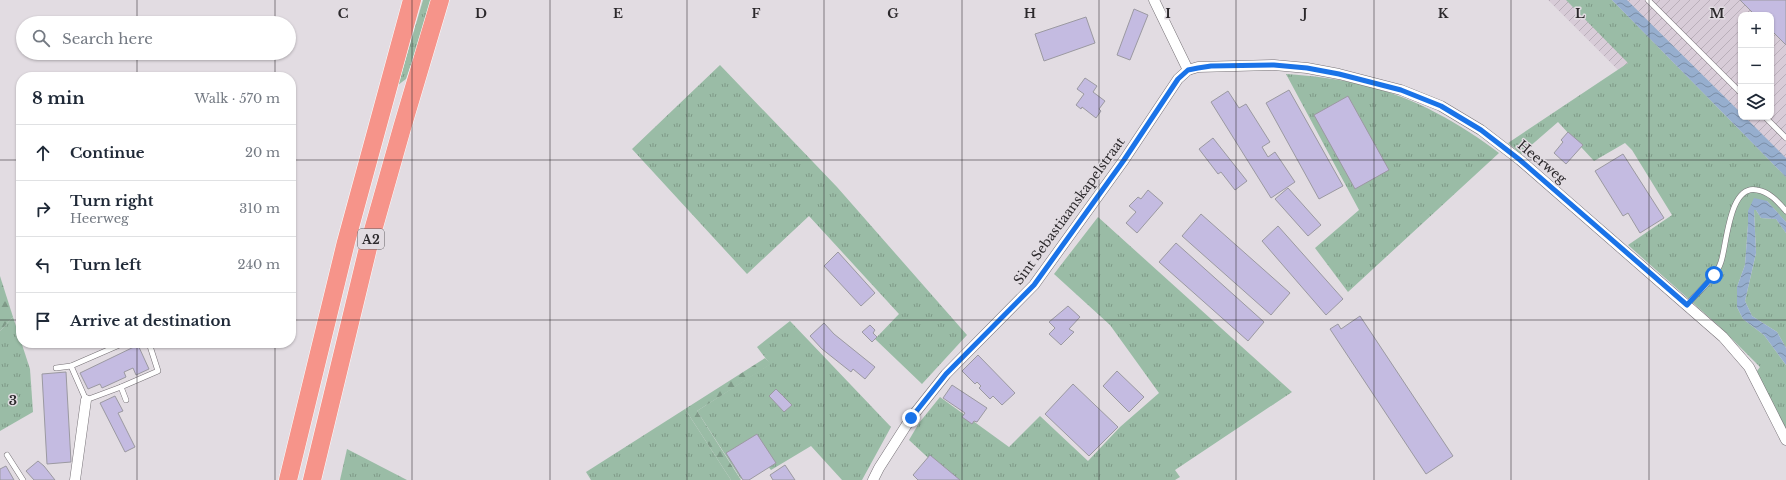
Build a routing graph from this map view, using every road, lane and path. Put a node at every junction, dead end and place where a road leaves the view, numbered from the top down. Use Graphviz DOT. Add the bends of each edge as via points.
graph roads {
  1 [pos="412,0"];
  2 [pos="440,0"];
  3 [pos="1154,0"];
  4 [pos="1648,0"];
  5 [pos="1188,70"];
  6 [pos="1738,90"];
  7 [pos="1768,120"];
  8 [pos="1786,138"];
  9 [pos="1786,211"];
  10 [pos="1687,305"];
  11 [pos="112,348"];
  12 [pos="151,348"];
  13 [pos="71,366"];
  14 [pos="56,368"];
  15 [pos="121,387"];
  16 [pos="86,400"];
  17 [pos="126,400"];
  18 [pos="1786,440"];
  19 [pos="6,455"];
  20 [pos="23,480"];
  21 [pos="75,480"];
  22 [pos="288,480"];
  23 [pos="312,480"];
  24 [pos="873,480"];
  1 -- 22 [label="highway, A2" via="346,242"];
  2 -- 23 [label="highway, A2" via="368,248"];
  3 -- 5 [label="street"];
  4 -- 6 [label="lane"];
  5 -- 10 [label="street, Heerweg" via="1211,66 1274,65 1307,68 1401,90 1441,106 1481,130 1520,160"];
  5 -- 24 [label="street, Sint Sebastiaanskapelstraat" via="1178,79 1124,160 1034,285 946,374 911,418"];
  7 -- 8 [label="lane"];
  9 -- 10 [label="lane" via="1763,191 1745,191 1737,199 1733,210 1721,263 1714,275"];
  10 -- 18 [label="street, Heerweg" via="1723,337 1749,367"];
  11 -- 13 [label="lane"];
  12 -- 15 [label="lane" via="158,371"];
  13 -- 14 [label="lane"];
  13 -- 16 [label="lane"];
  15 -- 16 [label="lane"];
  15 -- 17 [label="lane"];
  16 -- 21 [label="street"];
  19 -- 20 [label="lane"];
}
